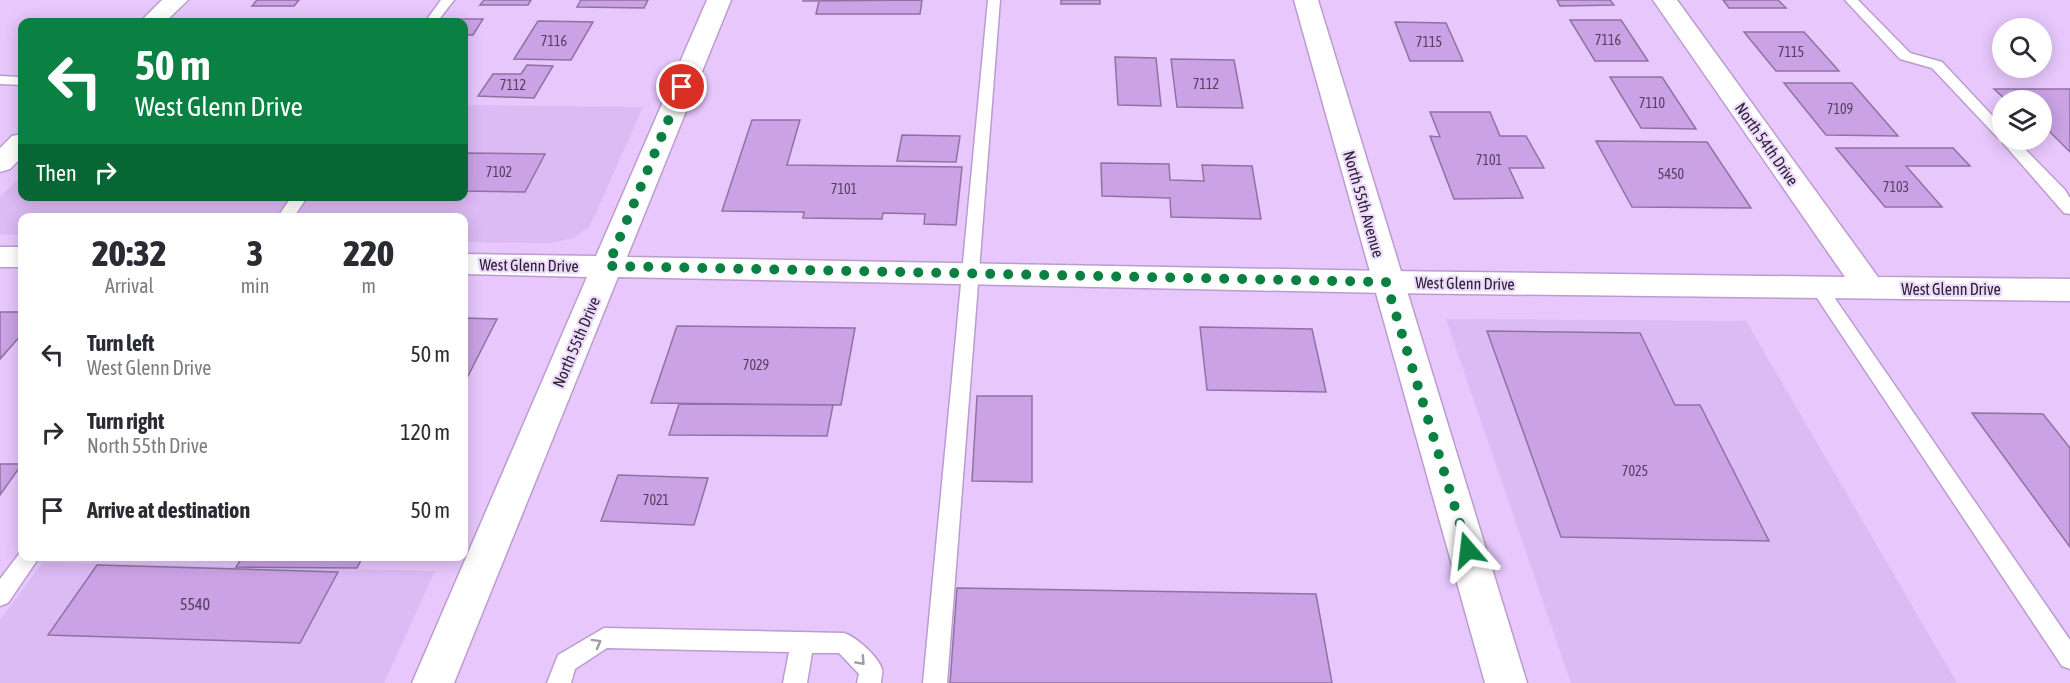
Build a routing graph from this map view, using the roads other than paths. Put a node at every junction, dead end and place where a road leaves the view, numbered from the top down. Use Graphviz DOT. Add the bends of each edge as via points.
graph roads {
  1 [pos="176,0"];
  2 [pos="448,0"];
  3 [pos="719,0"];
  4 [pos="994,0"];
  5 [pos="1306,0"];
  6 [pos="1665,0"];
  7 [pos="1851,0"];
  8 [pos="156,18"];
  9 [pos="434,18"];
  10 [pos="0,80"];
  11 [pos="18,81"];
  12 [pos="1992,123"];
  13 [pos="18,146"];
  14 [pos="2018,150"];
  15 [pos="0,163"];
  16 [pos="2070,209"];
  17 [pos="0,257"];
  18 [pos="18,257"];
  19 [pos="468,264"];
  20 [pos="608,266"];
  21 [pos="971,273"];
  22 [pos="1386,282"];
  23 [pos="1819,288"];
  24 [pos="1870,289"];
  25 [pos="2070,290"];
  26 [pos="26,561"];
  27 [pos="0,596"];
  28 [pos="802,642"];
  29 [pos="2070,659"];
  30 [pos="433,683"];
  31 [pos="559,683"];
  32 [pos="795,683"];
  33 [pos="868,683"];
  34 [pos="935,683"];
  35 [pos="1506,683"];
  1 -- 8 [label="street"];
  2 -- 9 [label="lane"];
  3 -- 20 [label="street, North 55th Drive"];
  4 -- 21 [label="lane"];
  5 -- 22 [label="street, North 55th Avenue"];
  6 -- 24 [label="street, North 54th Drive"];
  7 -- 12 [label="lane" via="1905,56 1937,65"];
  10 -- 11 [label="lane"];
  13 -- 15 [label="street"];
  14 -- 16 [label="lane"];
  17 -- 18 [label="street"];
  19 -- 20 [label="street, West Glenn Drive"];
  20 -- 21 [label="street, West Glenn Drive"];
  20 -- 30 [label="street, North 55th Drive"];
  21 -- 22 [label="street, West Glenn Drive"];
  21 -- 34 [label="lane"];
  22 -- 23 [label="street, West Glenn Drive"];
  22 -- 35 [label="street, North 55th Avenue"];
  23 -- 24 [label="street, West Glenn Drive"];
  23 -- 29 [label="lane"];
  24 -- 25 [label="street, West Glenn Drive"];
  26 -- 27 [label="lane"];
  31 -- 28 [label="lane, one-way" via="566,662 604,638"];
  28 -- 32 [label="lane"];
  28 -- 33 [label="lane, one-way" via="844,643 871,671"];
}
